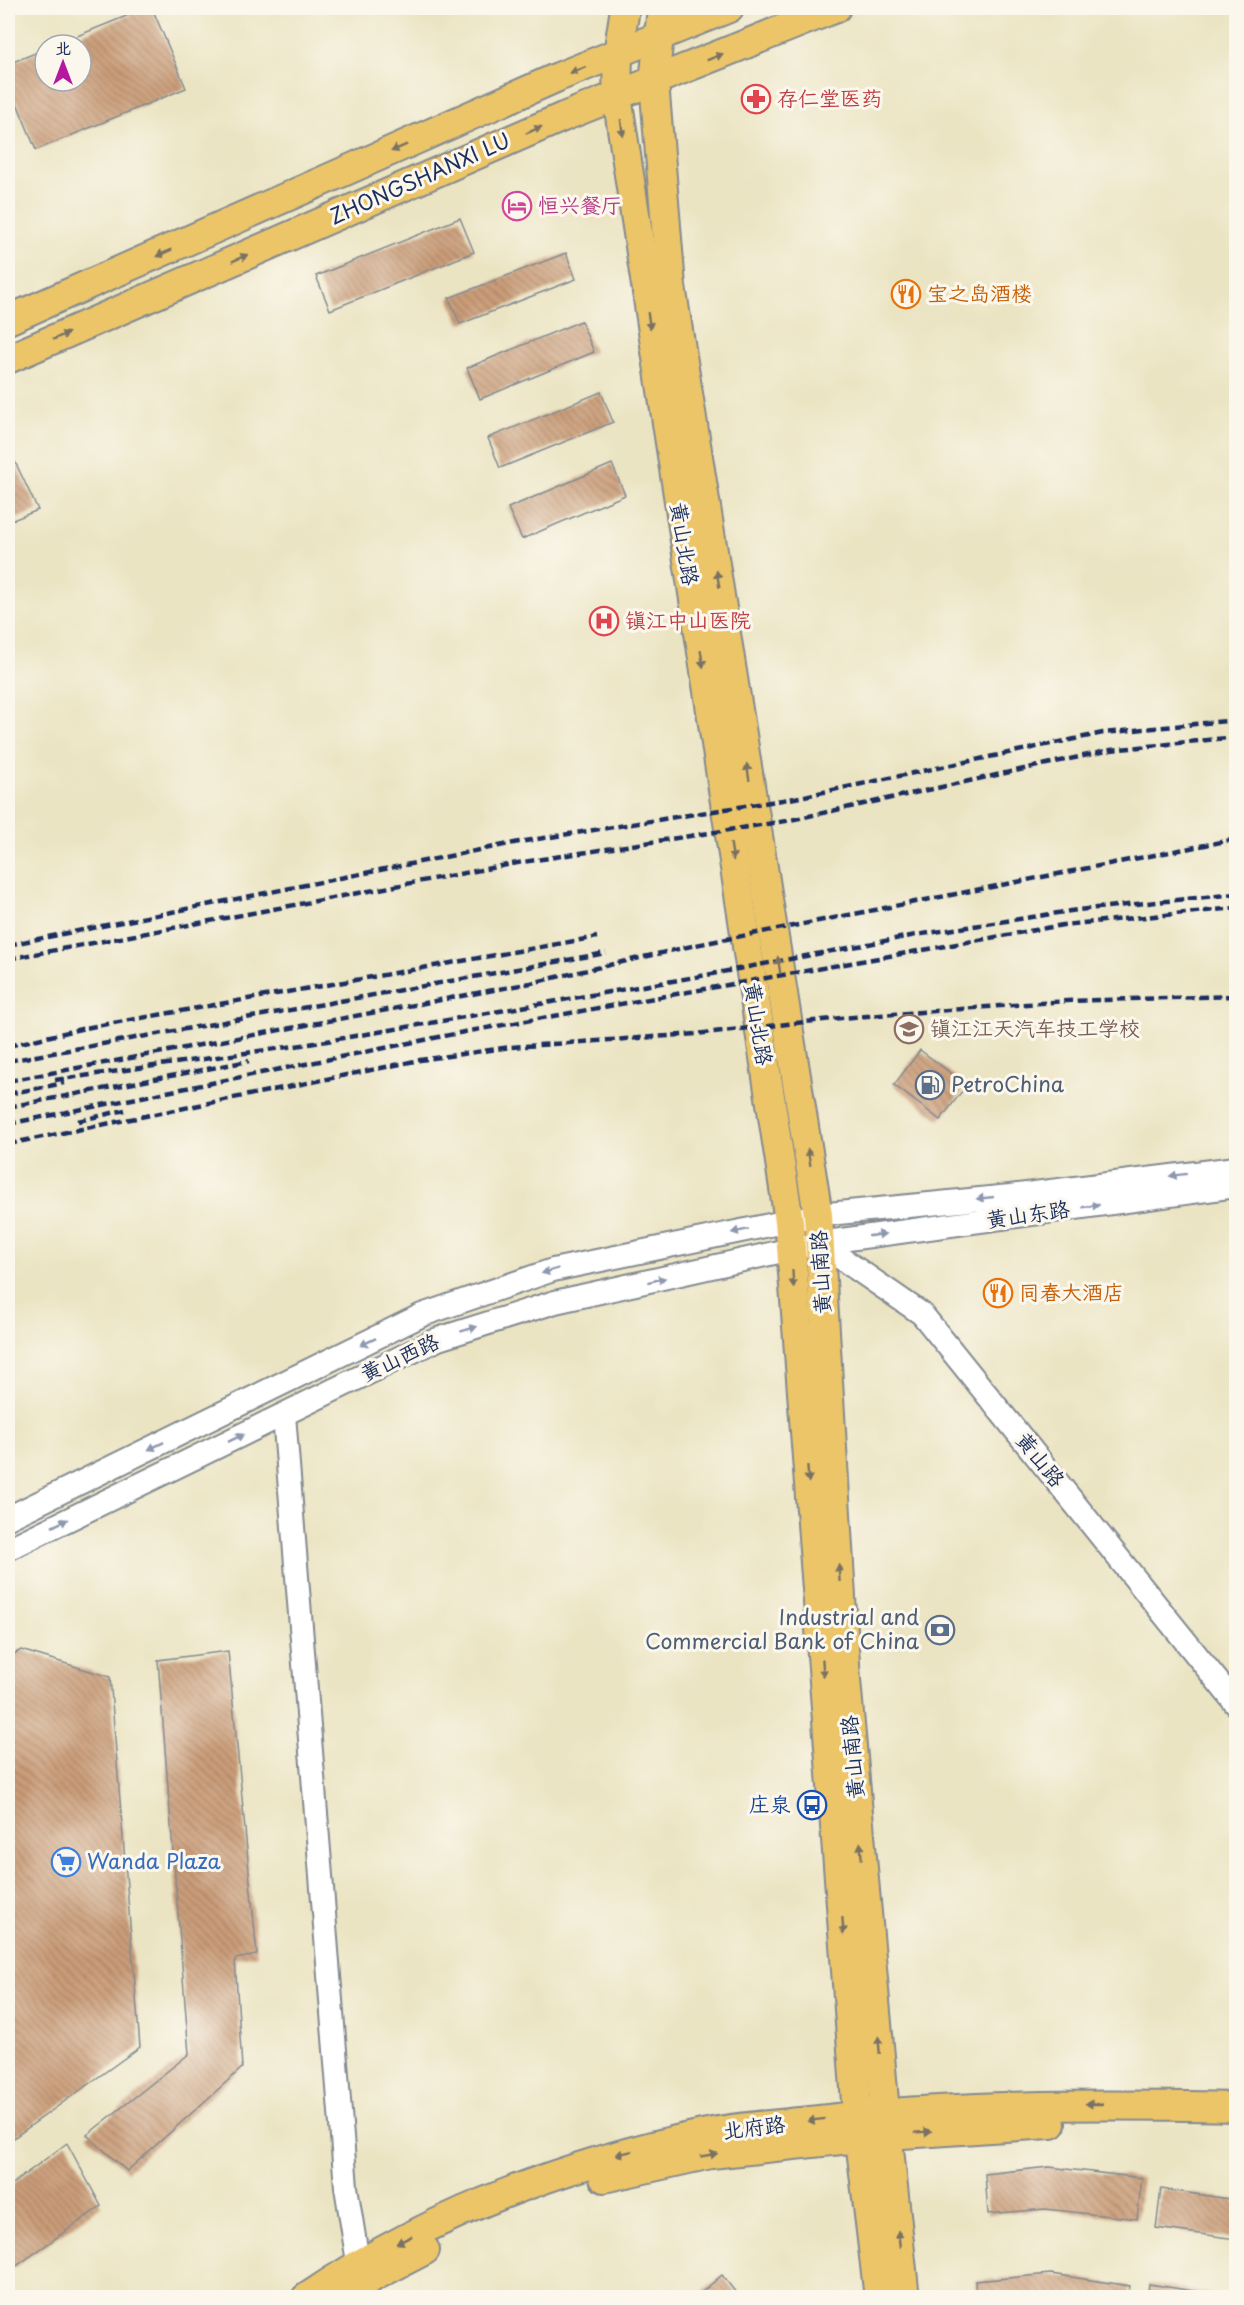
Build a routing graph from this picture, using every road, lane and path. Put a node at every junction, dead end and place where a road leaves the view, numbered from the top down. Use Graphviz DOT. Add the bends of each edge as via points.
graph roads {
  1 [pos="626,8"];
  2 [pos="662,8"];
  3 [pos="729,8"];
  4 [pos="836,8"];
  5 [pos="658,39"];
  6 [pos="618,54"];
  7 [pos="654,82"];
  8 [pos="617,96"];
  9 [pos="8,320"];
  10 [pos="8,359"];
  11 [pos="1236,1168"];
  12 [pos="1236,1186"];
  13 [pos="818,1215"];
  14 [pos="789,1221"];
  15 [pos="819,1243"];
  16 [pos="791,1250"];
  17 [pos="284,1414"];
  18 [pos="8,1518"];
  19 [pos="8,1549"];
  20 [pos="1236,1704"];
  21 [pos="1236,2107"];
  22 [pos="1236,2124"];
  23 [pos="872,2125"];
  24 [pos="366,2270"];
  25 [pos="306,2298"];
  26 [pos="344,2298"];
  27 [pos="879,2298"];
  28 [pos="905,2298"];
  1 -- 6 [label="main road, 黄山北路"];
  2 -- 5 [label="main road, 黄山北路"];
  3 -- 5 [label="main road, ZHONGSHANXI LU"];
  7 -- 4 [label="main road, ZHONGSHANXI LU, one-way"];
  5 -- 6 [label="main road, ZHONGSHANXI LU"];
  5 -- 7 [label="main road, 黄山北路"];
  6 -- 8 [label="main road, 黄山北路"];
  6 -- 9 [label="main road, ZHONGSHANXI LU, one-way"];
  7 -- 8 [label="main road, ZHONGSHANXI LU"];
  13 -- 7 [label="main road, 黄山北路, one-way" via="672,286"];
  10 -- 8 [label="main road, ZHONGSHANXI LU, one-way"];
  8 -- 14 [label="main road, 黄山北路, one-way"];
  11 -- 13 [label="street, 黄山东路, one-way"];
  15 -- 12 [label="street, 黄山东路, one-way"];
  13 -- 14 [label="street, 黄山西路"];
  13 -- 15 [label="main road, 黄山南路"];
  14 -- 16 [label="main road, 黄山南路"];
  14 -- 18 [label="street, 黄山西路, one-way" via="552,1270 422,1315"];
  15 -- 16 [label="street, 黄山西路"];
  15 -- 20 [label="street, 黄山路" via="922,1314"];
  23 -- 15 [label="main road, 黄山南路, one-way"];
  17 -- 16 [label="street, 黄山西路, one-way" via="438,1339 555,1302"];
  16 -- 23 [label="main road, 黄山南路, one-way"];
  19 -- 17 [label="street, 黄山西路, one-way"];
  17 -- 24 [label="street" via="346,2187"];
  21 -- 23 [label="main road, 北府路, one-way" via="1076,2104"];
  23 -- 22 [label="main road, 北府路, one-way"];
  23 -- 24 [label="main road, 北府路" via="596,2179 493,2215"];
  23 -- 27 [label="main road, 黄山南路"];
  28 -- 23 [label="main road, 黄山南路, one-way"];
  24 -- 25 [label="main road, 北府路"];
  24 -- 26 [label="main road, 北府路"];
}
